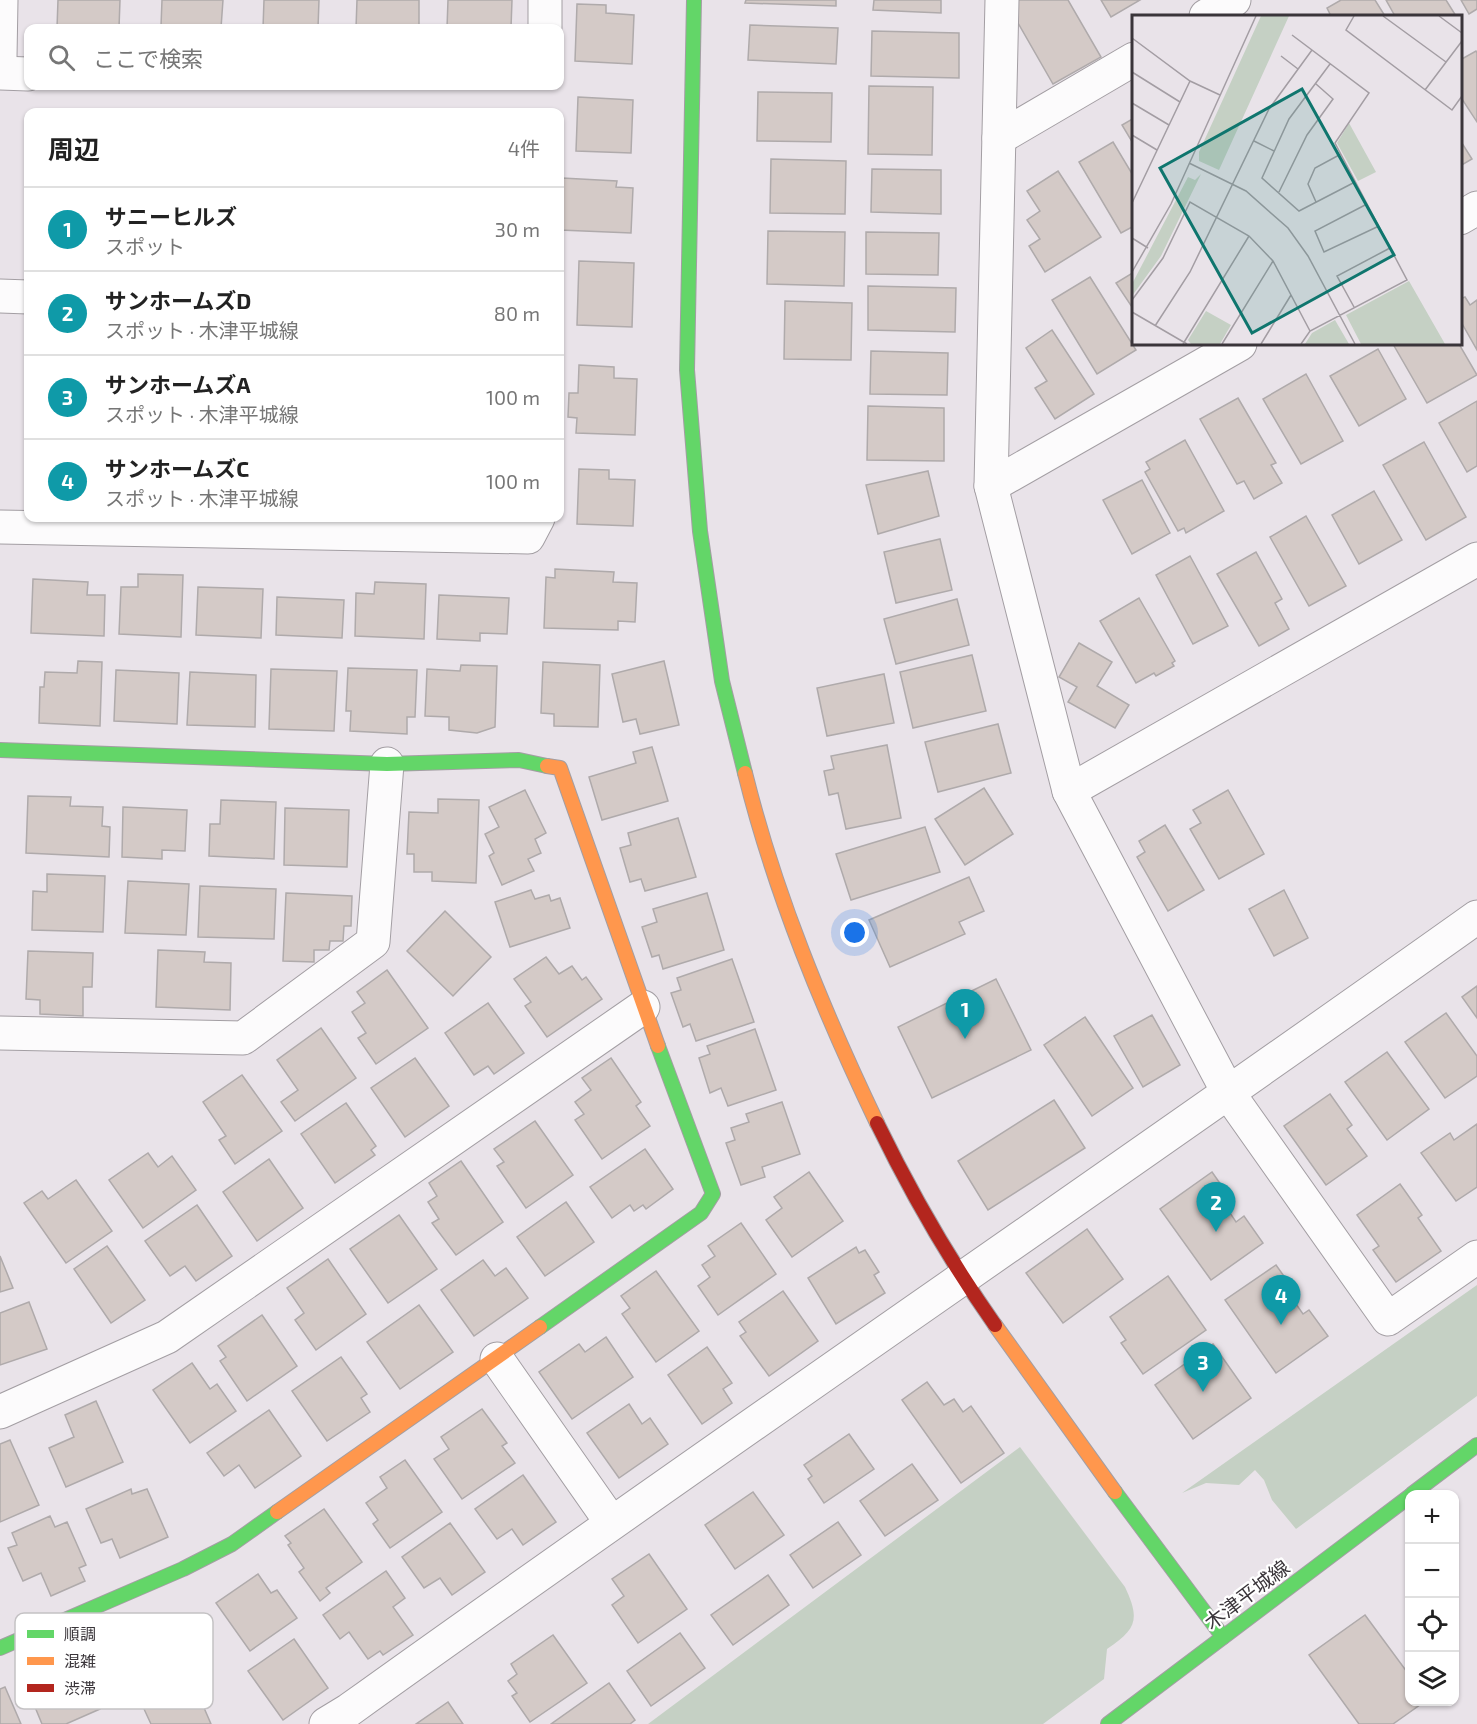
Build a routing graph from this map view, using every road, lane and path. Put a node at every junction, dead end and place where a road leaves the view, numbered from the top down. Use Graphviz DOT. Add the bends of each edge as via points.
graph roads {
  1 [pos="1,0"];
  2 [pos="545,0"];
  3 [pos="694,0"];
  4 [pos="1002,0"];
  5 [pos="1234,0"];
  6 [pos="1208,15"];
  7 [pos="545,24"];
  8 [pos="0,57"];
  9 [pos="1132,60"];
  10 [pos="0,74"];
  11 [pos="24,74"];
  12 [pos="999,138"];
  13 [pos="1477,208"];
  14 [pos="1462,217"];
  15 [pos="0,296"];
  16 [pos="24,297"];
  17 [pos="1238,345"];
  18 [pos="991,486"];
  19 [pos="536,522"];
  20 [pos="0,527"];
  21 [pos="1477,558"];
  22 [pos="0,750"];
  23 [pos="387,764"];
  24 [pos="1069,791"];
  25 [pos="1477,917"];
  26 [pos="643,1007"];
  27 [pos="0,1033"];
  28 [pos="1229,1094"];
  29 [pos="1477,1257"];
  30 [pos="963,1278"];
  31 [pos="497,1359"];
  32 [pos="0,1412"];
  33 [pos="1477,1445"];
  34 [pos="1419,1490"];
  35 [pos="1405,1500"];
  36 [pos="611,1522"];
  37 [pos="81,1613"];
  38 [pos="1223,1637"];
  39 [pos="15,1642"];
  40 [pos="0,1648"];
  41 [pos="326,1724"];
  42 [pos="1108,1724"];
  1 -- 8 [label="street"];
  2 -- 7 [label="street"];
  3 -- 30 [label="street" via="687,370 700,531 722,681 754,809 799,944 844,1054 898,1166"];
  4 -- 12 [label="street"];
  5 -- 6 [label="street"];
  9 -- 12 [label="street"];
  10 -- 11 [label="street"];
  12 -- 18 [label="street"];
  13 -- 14 [label="street"];
  15 -- 16 [label="street"];
  17 -- 18 [label="street"];
  18 -- 24 [label="street"];
  19 -- 20 [label="street" via="528,537"];
  21 -- 24 [label="street"];
  22 -- 23 [label="street"];
  23 -- 26 [label="street" via="519,760 560,768"];
  23 -- 27 [label="street" via="373,942 243,1038"];
  24 -- 28 [label="street"];
  25 -- 28 [label="street"];
  26 -- 31 [label="street" via="713,1194 702,1213"];
  26 -- 32 [label="street" via="167,1337"];
  28 -- 29 [label="street" via="1388,1319"];
  28 -- 30 [label="street"];
  30 -- 36 [label="street"];
  30 -- 38 [label="street" via="1150,1542"];
  31 -- 36 [label="street"];
  31 -- 37 [label="street" via="232,1544"];
  33 -- 34 [label="street, 木津平城線"];
  35 -- 38 [label="street, 木津平城線"];
  36 -- 41 [label="street"];
  38 -- 42 [label="street, 木津平城線"];
  39 -- 40 [label="street"];
}
